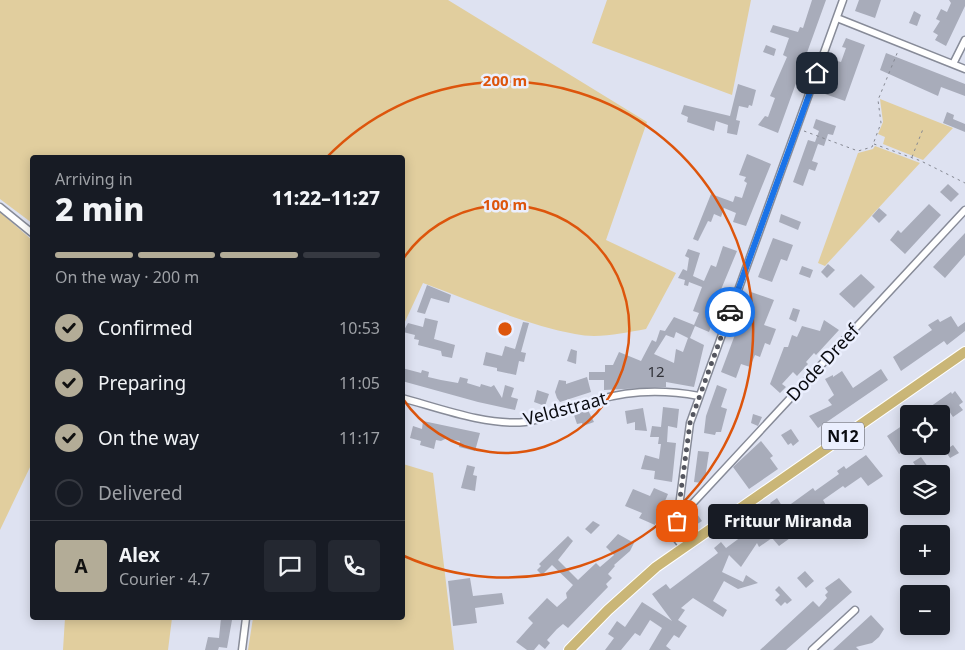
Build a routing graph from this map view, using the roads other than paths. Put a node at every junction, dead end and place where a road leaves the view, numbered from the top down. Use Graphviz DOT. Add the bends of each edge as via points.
graph roads {
  1 [pos="843,0"];
  2 [pos="836,18"];
  3 [pos="965,40"];
  4 [pos="953,64"];
  5 [pos="965,69"];
  6 [pos="0,207"];
  7 [pos="965,210"];
  8 [pos="30,231"];
  9 [pos="965,352"];
  10 [pos="699,396"];
  11 [pos="405,399"];
  12 [pos="678,513"];
  13 [pos="683,547"];
  14 [pos="855,610"];
  15 [pos="246,620"];
  16 [pos="242,650"];
  17 [pos="569,650"];
  18 [pos="812,650"];
  1 -- 2 [label="street"];
  2 -- 4 [label="street"];
  2 -- 10 [label="street"];
  3 -- 4 [label="street"];
  4 -- 5 [label="street"];
  6 -- 8 [label="street"];
  7 -- 12 [label="street, Dode Dreef" via="693,503"];
  9 -- 13 [label="main road, N12"];
  10 -- 11 [label="street, Veldstraat" via="637,392 525,422 502,422"];
  10 -- 12 [label="street" via="690,423"];
  12 -- 13 [label="street" via="675,537"];
  13 -- 17 [label="main road, N12" via="633,586"];
  14 -- 18 [label="street"];
  15 -- 16 [label="street"];
}
